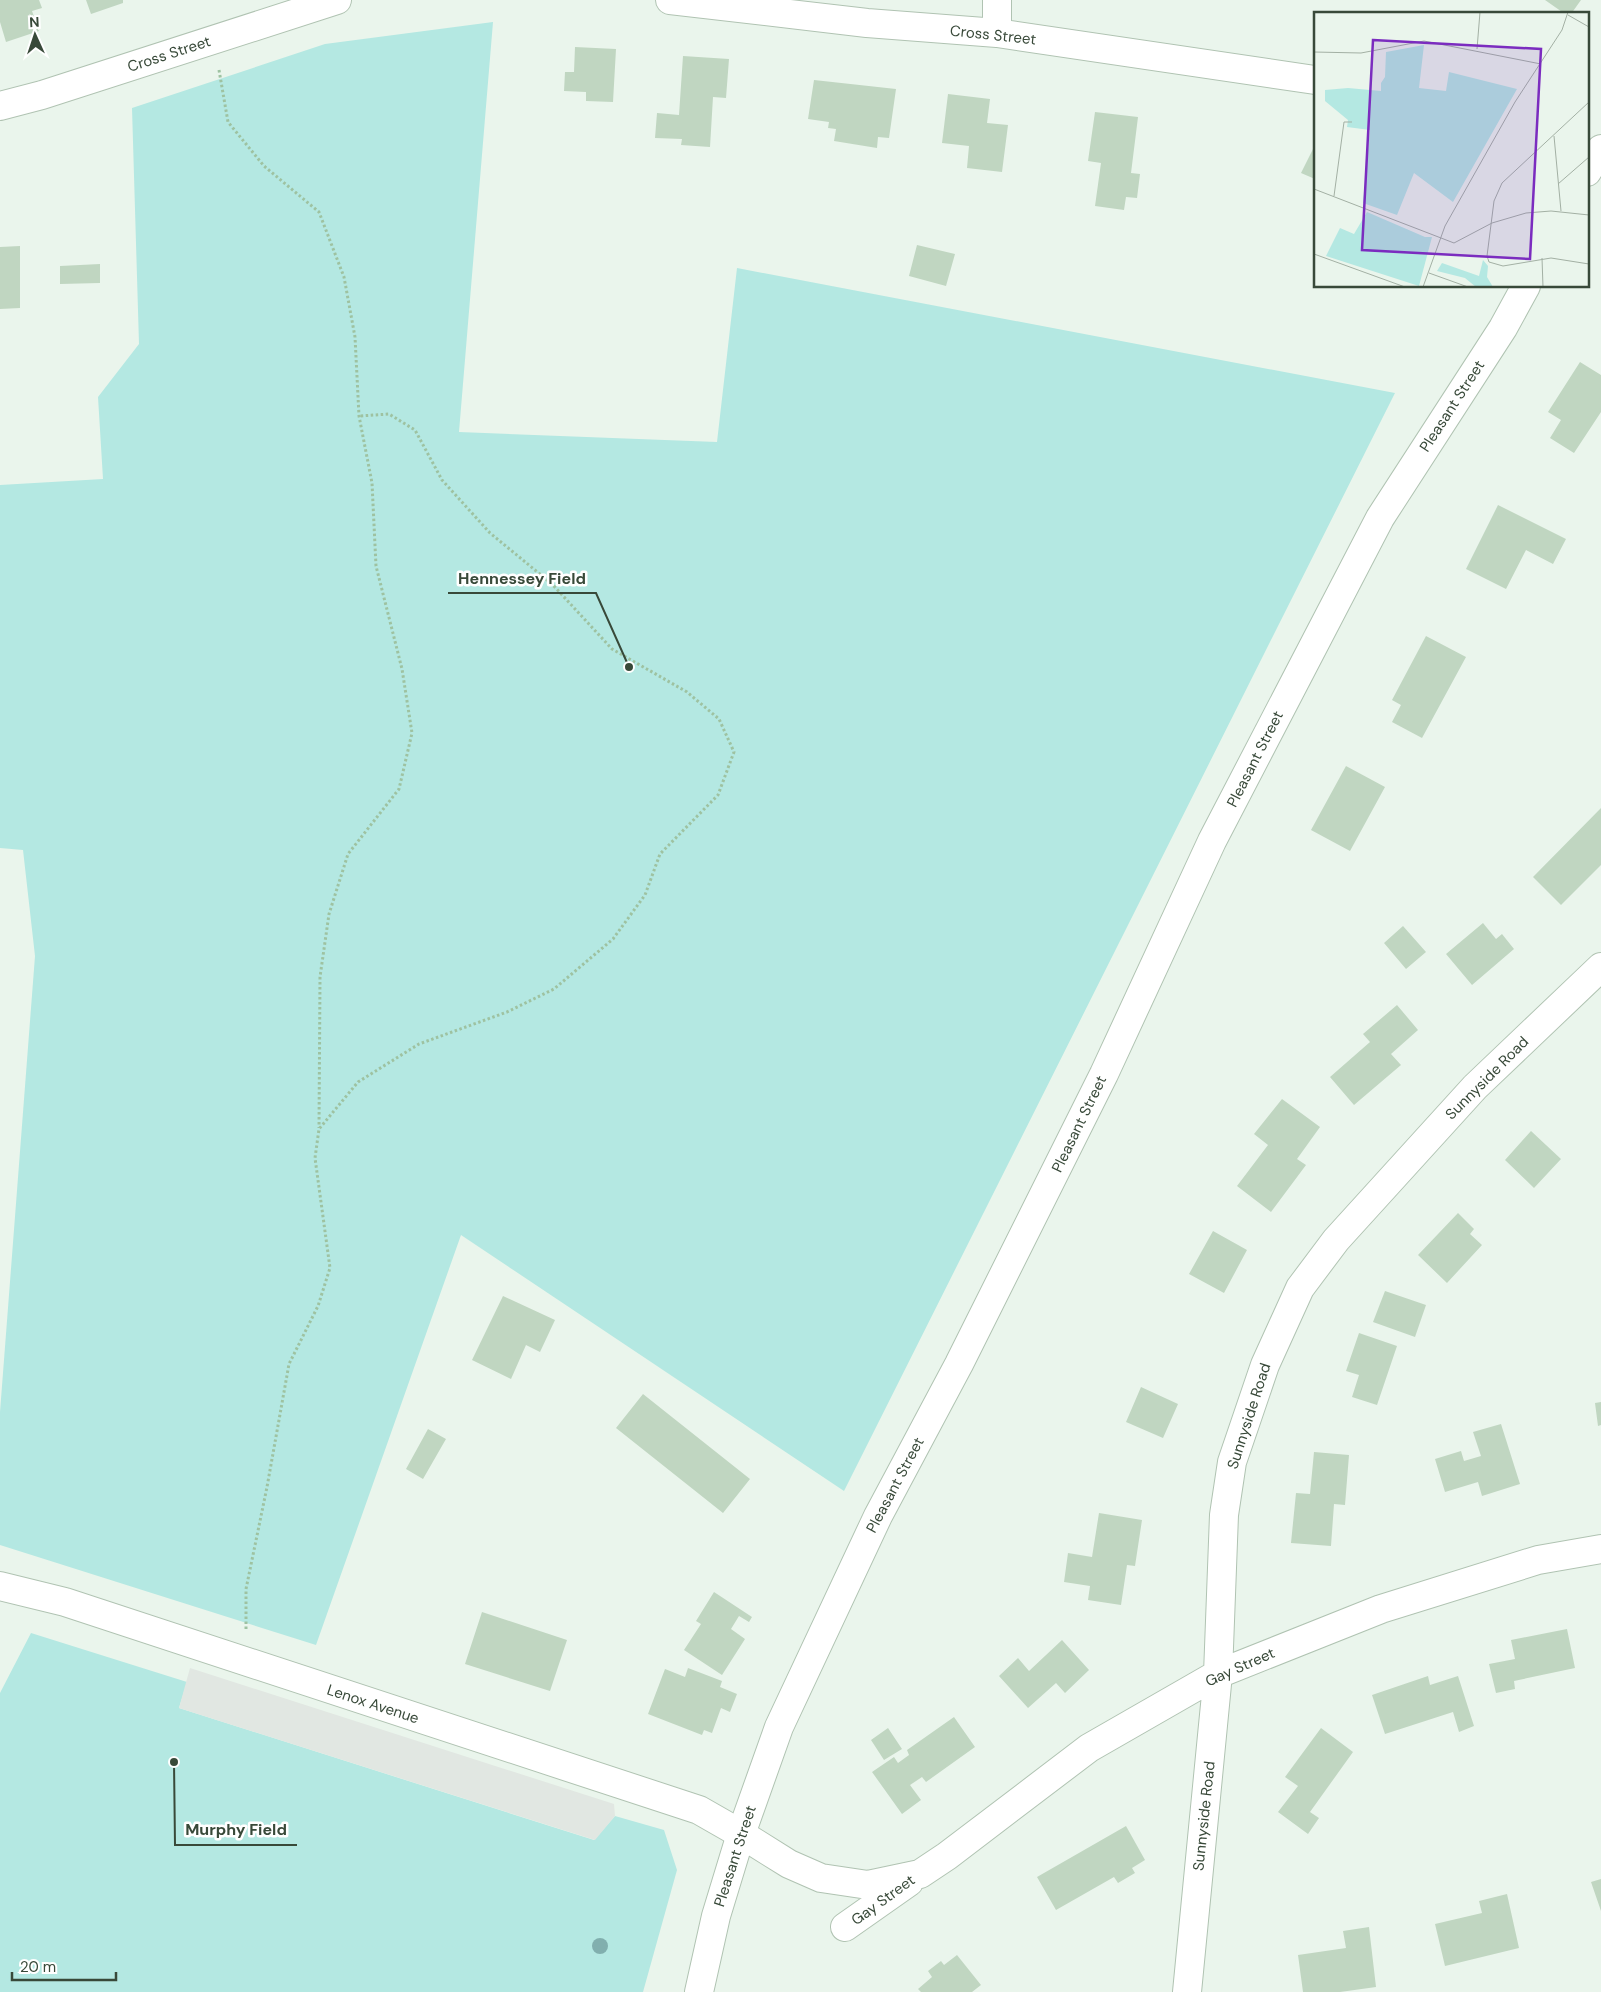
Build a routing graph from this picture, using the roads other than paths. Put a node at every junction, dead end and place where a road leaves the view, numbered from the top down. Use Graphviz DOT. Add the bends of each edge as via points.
graph roads {
  1 [pos="337,0"];
  2 [pos="670,0"];
  3 [pos="998,0"];
  4 [pos="997,34"];
  5 [pos="1314,80"];
  6 [pos="0,106"];
  7 [pos="1588,138"];
  8 [pos="1601,144"];
  9 [pos="1601,149"];
  10 [pos="1588,170"];
  11 [pos="1525,288"];
  12 [pos="1601,967"];
  13 [pos="1601,1549"];
  14 [pos="0,1586"];
  15 [pos="1218,1674"];
  16 [pos="742,1834"];
  17 [pos="920,1874"];
  18 [pos="845,1927"];
  19 [pos="1187,1990"];
  20 [pos="699,1992"];
  1 -- 6 [label="street, Cross Street"];
  2 -- 4 [label="street, Cross Street" via="867,23"];
  3 -- 4 [label="street"];
  4 -- 5 [label="street, Cross Street"];
  7 -- 8 [label="street"];
  9 -- 10 [label="street"];
  11 -- 16 [label="street, Pleasant Street" via="1503,328 1380,518 1212,841 1104,1074 959,1364 878,1516 779,1727"];
  12 -- 15 [label="street, Sunnyside Road" via="1475,1088 1336,1240 1300,1288 1265,1365 1232,1462 1224,1515"];
  13 -- 15 [label="street, Gay Street" via="1538,1560 1381,1609"];
  14 -- 16 [label="street, Lenox Avenue" via="65,1602 699,1810"];
  15 -- 17 [label="street, Gay Street" via="1090,1748"];
  15 -- 19 [label="street, Sunnyside Road"];
  16 -- 17 [label="street, Gay Street" via="789,1864 821,1878 868,1885"];
  16 -- 20 [label="street, Pleasant Street" via="716,1916"];
  17 -- 18 [label="street, Gay Street"];
}
